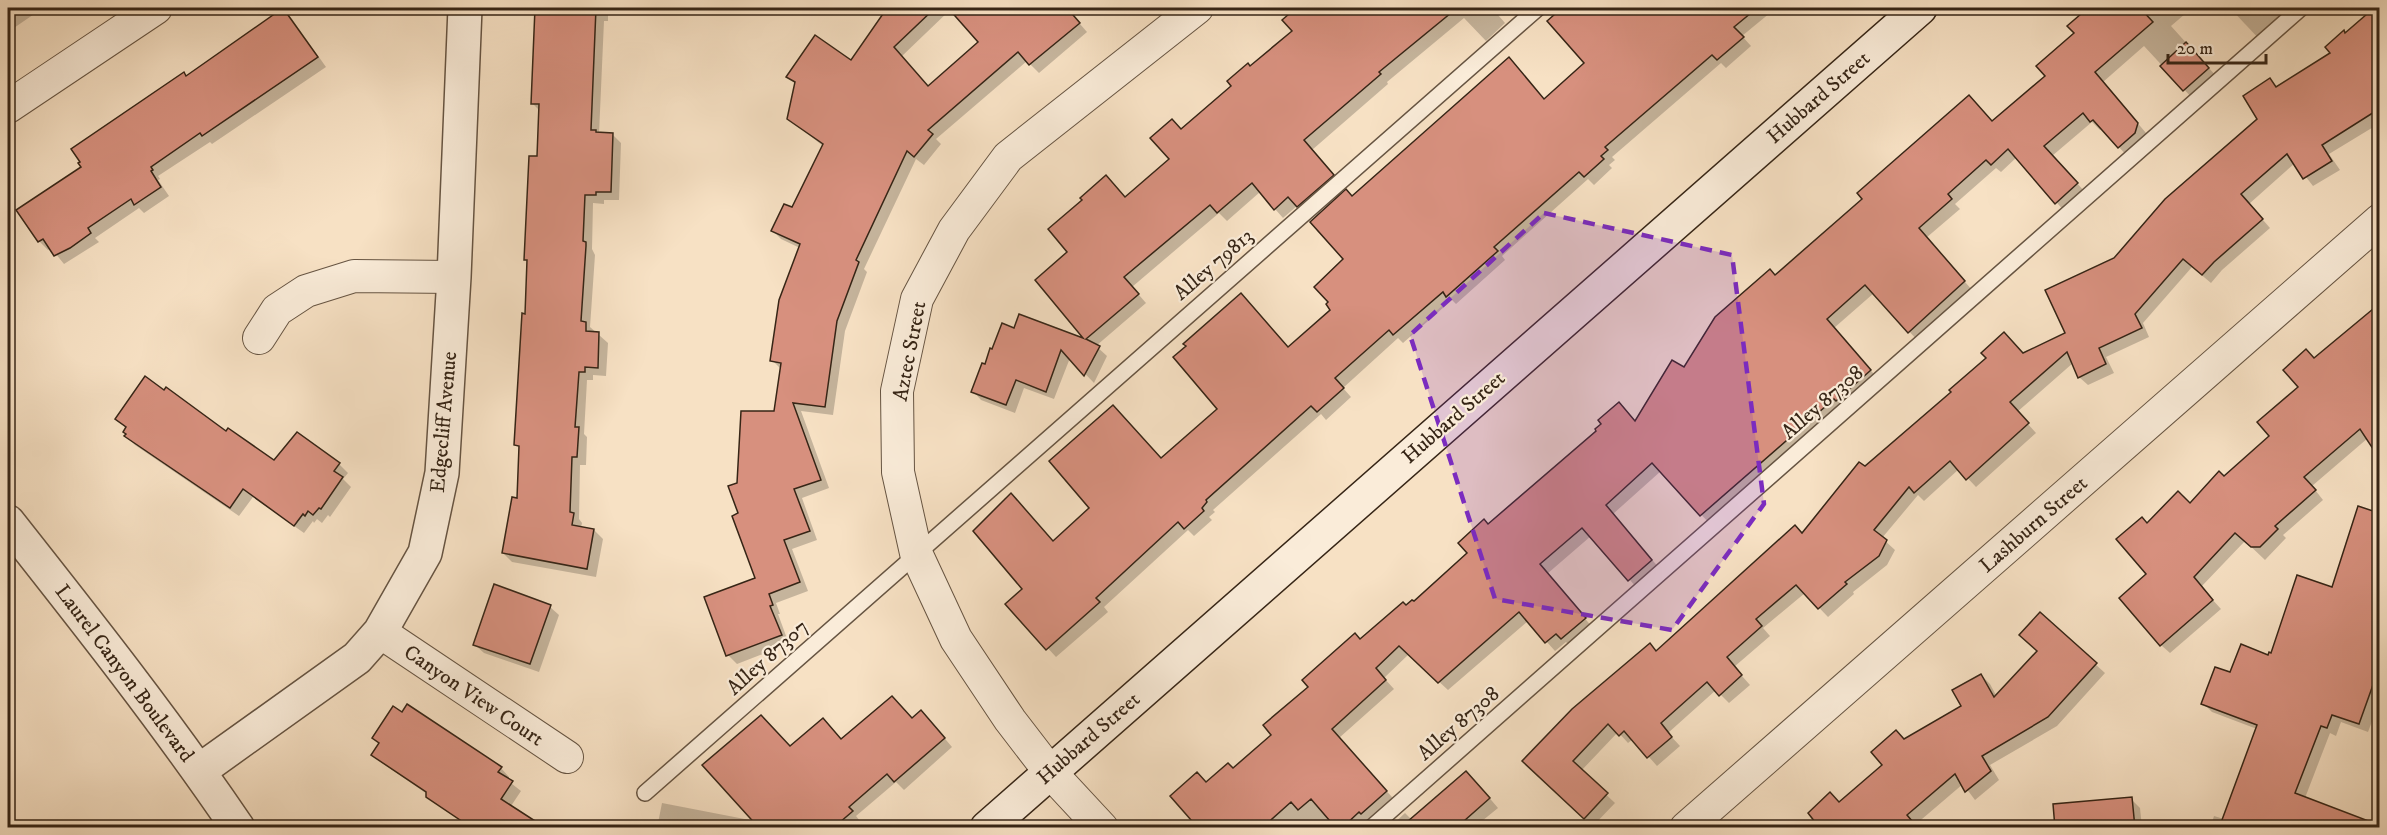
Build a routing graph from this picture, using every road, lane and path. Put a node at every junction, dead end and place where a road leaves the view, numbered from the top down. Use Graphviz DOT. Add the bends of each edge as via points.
graph roads {
  1 [pos="156,8"];
  2 [pos="465,8"];
  3 [pos="1538,8"];
  4 [pos="1920,8"];
  5 [pos="2301,8"];
  6 [pos="1189,10"];
  7 [pos="8,107"];
  8 [pos="2379,220"];
  9 [pos="454,277"];
  10 [pos="259,338"];
  11 [pos="8,522"];
  12 [pos="916,553"];
  13 [pos="380,632"];
  14 [pos="567,757"];
  15 [pos="199,771"];
  16 [pos="1050,772"];
  17 [pos="645,793"];
  18 [pos="238,828"];
  19 [pos="987,828"];
  20 [pos="1102,828"];
  21 [pos="1371,828"];
  22 [pos="1686,828"];
  1 -- 7 [label="street"];
  2 -- 9 [label="street, Edgecliff Avenue"];
  3 -- 12 [label="lane, Alley 79813"];
  4 -- 16 [label="street, Hubbard Street"];
  5 -- 21 [label="lane, Alley 87308"];
  6 -- 12 [label="street, Aztec Street" via="1008,157 954,230 917,299 897,391 898,472"];
  8 -- 22 [label="street, Lashburn Street"];
  9 -- 10 [label="street" via="354,276 306,291 277,310"];
  9 -- 13 [label="street, Edgecliff Avenue" via="442,472 425,553"];
  11 -- 15 [label="street, Laurel Canyon Boulevard"];
  12 -- 16 [label="street, Aztec Street" via="956,639"];
  12 -- 17 [label="lane, Alley 87307"];
  13 -- 14 [label="street, Canyon View Court"];
  13 -- 15 [label="street, Edgecliff Avenue" via="357,658"];
  15 -- 18 [label="street, Laurel Canyon Boulevard"];
  16 -- 19 [label="street, Hubbard Street"];
  16 -- 20 [label="street, Aztec Street"];
}
